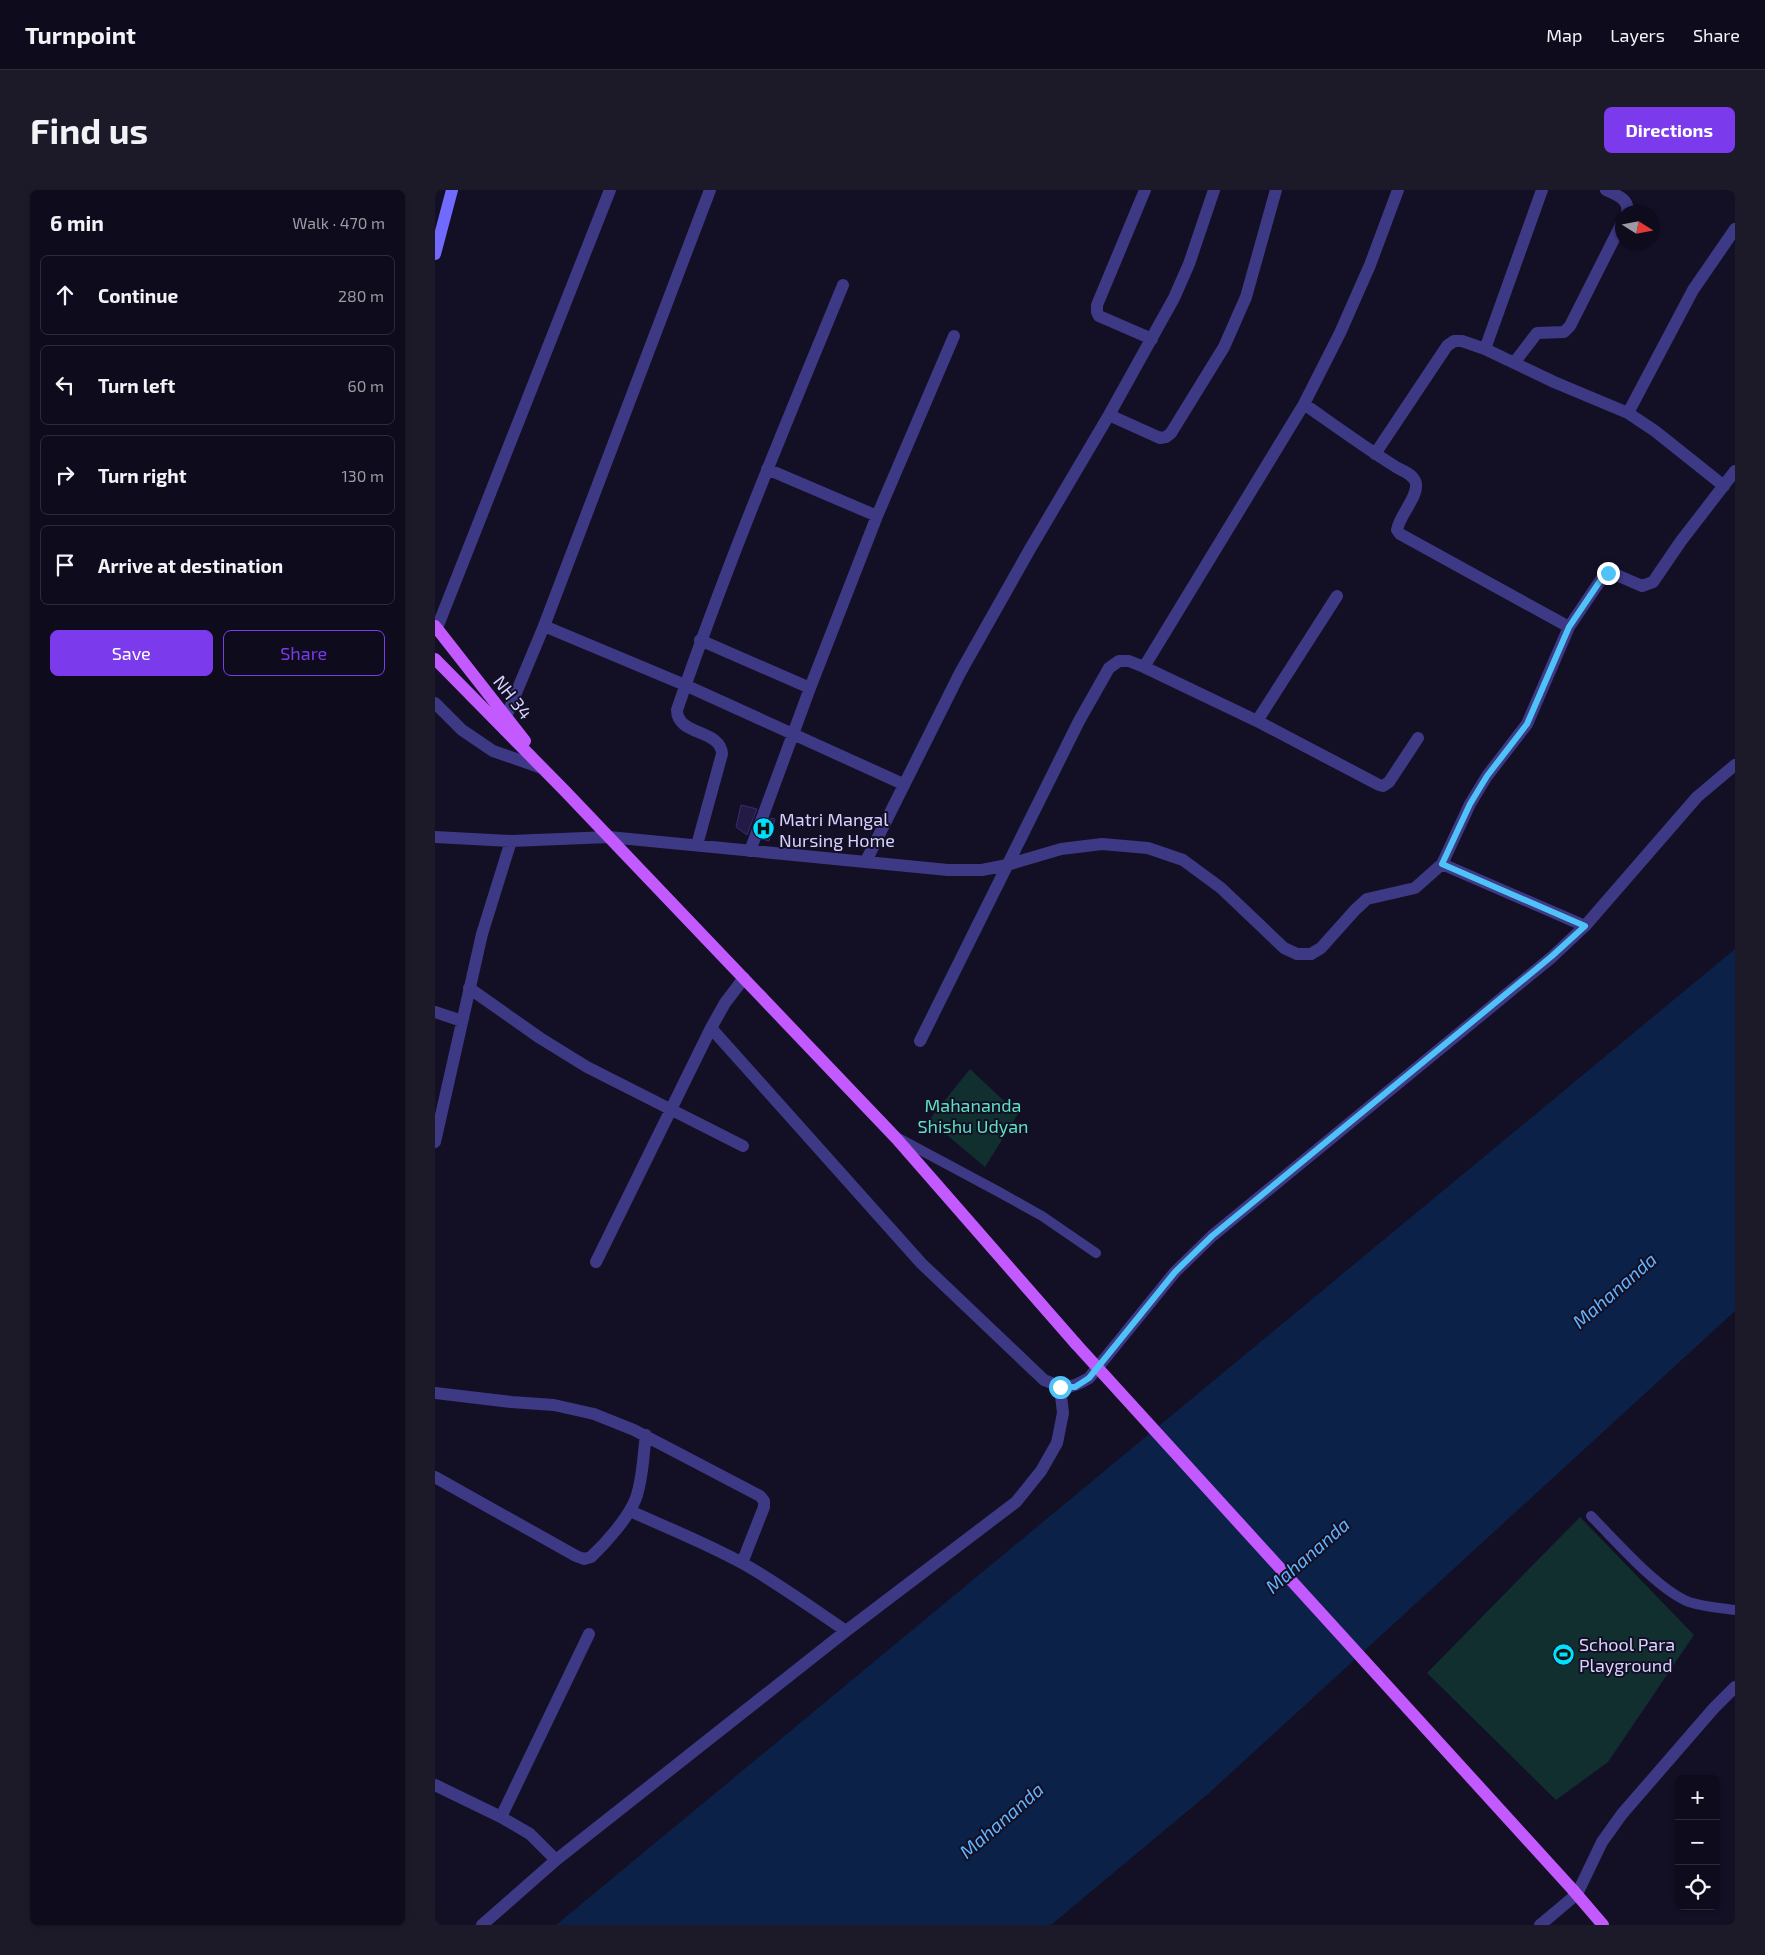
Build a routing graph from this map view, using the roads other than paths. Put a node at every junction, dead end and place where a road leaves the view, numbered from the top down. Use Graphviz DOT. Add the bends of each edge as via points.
graph roads {
  1 [pos="452,190"];
  2 [pos="610,190"];
  3 [pos="711,190"];
  4 [pos="1145,190"];
  5 [pos="1214,190"];
  6 [pos="1276,190"];
  7 [pos="1398,190"];
  8 [pos="1542,190"];
  9 [pos="1606,190"];
  10 [pos="1625,194"];
  11 [pos="1735,229"];
  12 [pos="1615,237"];
  13 [pos="435,254"];
  14 [pos="843,284"];
  15 [pos="955,336"];
  16 [pos="1152,339"];
  17 [pos="1485,349"];
  18 [pos="1514,363"];
  19 [pos="1304,404"];
  20 [pos="1629,413"];
  21 [pos="1109,415"];
  22 [pos="1375,454"];
  23 [pos="767,470"];
  24 [pos="1735,471"];
  25 [pos="1724,486"];
  26 [pos="877,516"];
  27 [pos="1337,596"];
  28 [pos="544,626"];
  29 [pos="436,627"];
  30 [pos="1569,627"];
  31 [pos="700,640"];
  32 [pos="435,659"];
  33 [pos="1144,667"];
  34 [pos="685,685"];
  35 [pos="810,688"];
  36 [pos="435,703"];
  37 [pos="506,717"];
  38 [pos="1257,720"];
  39 [pos="793,733"];
  40 [pos="1417,738"];
  41 [pos="1735,765"];
  42 [pos="543,768"];
  43 [pos="903,784"];
  44 [pos="564,790"];
  45 [pos="435,837"];
  46 [pos="609,837"];
  47 [pos="511,841"];
  48 [pos="697,845"];
  49 [pos="750,851"];
  50 [pos="866,861"];
  51 [pos="1442,864"];
  52 [pos="1007,865"];
  53 [pos="1585,926"];
  54 [pos="744,978"];
  55 [pos="469,988"];
  56 [pos="435,1012"];
  57 [pos="462,1022"];
  58 [pos="711,1028"];
  59 [pos="920,1041"];
  60 [pos="672,1110"];
  61 [pos="896,1138"];
  62 [pos="435,1142"];
  63 [pos="743,1146"];
  64 [pos="1096,1253"];
  65 [pos="596,1262"];
  66 [pos="1060,1387"];
  67 [pos="435,1393"];
  68 [pos="646,1436"];
  69 [pos="435,1477"];
  70 [pos="630,1511"];
  71 [pos="1591,1516"];
  72 [pos="742,1563"];
  73 [pos="1735,1610"];
  74 [pos="845,1632"];
  75 [pos="589,1634"];
  76 [pos="1735,1687"];
  77 [pos="435,1785"];
  78 [pos="501,1817"];
  79 [pos="556,1860"];
  80 [pos="1575,1892"];
  81 [pos="482,1925"];
  82 [pos="1540,1925"];
  83 [pos="1603,1925"];
  1 -- 13 [label="main road"];
  2 -- 29 [label="street"];
  3 -- 28 [label="street"];
  4 -- 16 [label="street" via="1097,305 1097,312 1099,316"];
  5 -- 16 [label="street" via="1189,264"];
  6 -- 21 [label="street" via="1246,296 1224,347 1171,433 1160,438"];
  7 -- 19 [label="street" via="1370,265"];
  8 -- 17 [label="street"];
  9 -- 10 [label="street"];
  11 -- 20 [label="street" via="1685,305"];
  12 -- 18 [label="street" via="1570,326 1564,332 1537,333"];
  14 -- 23 [label="street"];
  15 -- 26 [label="street"];
  16 -- 21 [label="street"];
  17 -- 18 [label="street"];
  17 -- 22 [label="street" via="1462,341 1454,341 1447,346"];
  18 -- 20 [label="street"];
  19 -- 22 [label="street"];
  19 -- 33 [label="street"];
  20 -- 25 [label="street"];
  21 -- 43 [label="street" via="960,673"];
  22 -- 30 [label="street" via="1412,476 1416,484 1398,524 1400,534"];
  23 -- 26 [label="street"];
  23 -- 31 [label="street"];
  24 -- 25 [label="street"];
  25 -- 30 [label="street" via="1653,582 1642,586 1617,574 1604,575"];
  26 -- 35 [label="street"];
  27 -- 38 [label="street"];
  28 -- 34 [label="street"];
  28 -- 37 [label="street"];
  29 -- 37 [label="main road, NH 34"];
  30 -- 51 [label="street" via="1527,724 1487,776"];
  31 -- 34 [label="street"];
  31 -- 35 [label="street"];
  32 -- 42 [label="main road"];
  33 -- 38 [label="street"];
  33 -- 52 [label="street" via="1119,661 1109,668"];
  34 -- 39 [label="street"];
  34 -- 48 [label="street" via="677,717 681,723 717,742 722,748"];
  35 -- 39 [label="street"];
  36 -- 42 [label="street" via="462,730 493,751"];
  37 -- 44 [label="main road, NH 34"];
  38 -- 40 [label="street" via="1383,786 1389,782"];
  39 -- 43 [label="street"];
  39 -- 49 [label="street"];
  41 -- 53 [label="street" via="1697,796"];
  42 -- 44 [label="main road"];
  43 -- 50 [label="street"];
  44 -- 46 [label="main road"];
  45 -- 47 [label="street"];
  46 -- 47 [label="street"];
  46 -- 48 [label="street"];
  46 -- 54 [label="main road"];
  47 -- 55 [label="street"];
  48 -- 49 [label="street"];
  49 -- 50 [label="street"];
  50 -- 52 [label="street" via="949,870 982,870"];
  51 -- 52 [label="street" via="1415,888 1367,899 1321,948 1311,954 1297,954 1284,948 1221,888 1183,860 1147,848 1102,844 1077,847"];
  51 -- 53 [label="street"];
  52 -- 59 [label="street"];
  53 -- 66 [label="street" via="1212,1236 1175,1272 1089,1378 1075,1387"];
  54 -- 58 [label="street"];
  54 -- 61 [label="main road"];
  55 -- 57 [label="street"];
  55 -- 60 [label="street" via="587,1067"];
  56 -- 57 [label="street"];
  57 -- 62 [label="street"];
  58 -- 60 [label="street"];
  58 -- 66 [label="street" via="921,1263 1044,1380"];
  60 -- 63 [label="street"];
  60 -- 65 [label="street"];
  61 -- 64 [label="lane" via="1042,1216"];
  61 -- 80 [label="main road, bridge" via="1076,1344"];
  66 -- 74 [label="street" via="1063,1413 1057,1443 1041,1471 1016,1502"];
  67 -- 68 [label="street" via="554,1405 594,1414"];
  68 -- 70 [label="street" via="639,1486"];
  68 -- 72 [label="street" via="764,1501"];
  69 -- 70 [label="street" via="584,1559 598,1551"];
  70 -- 72 [label="street"];
  71 -- 73 [label="lane" via="1652,1576 1679,1597 1696,1604"];
  72 -- 74 [label="street" via="783,1587"];
  74 -- 79 [label="street"];
  75 -- 78 [label="street"];
  76 -- 80 [label="street" via="1622,1814 1602,1842"];
  77 -- 78 [label="street"];
  78 -- 79 [label="street" via="530,1834"];
  79 -- 81 [label="street"];
  80 -- 82 [label="street"];
  80 -- 83 [label="main road"];
}
